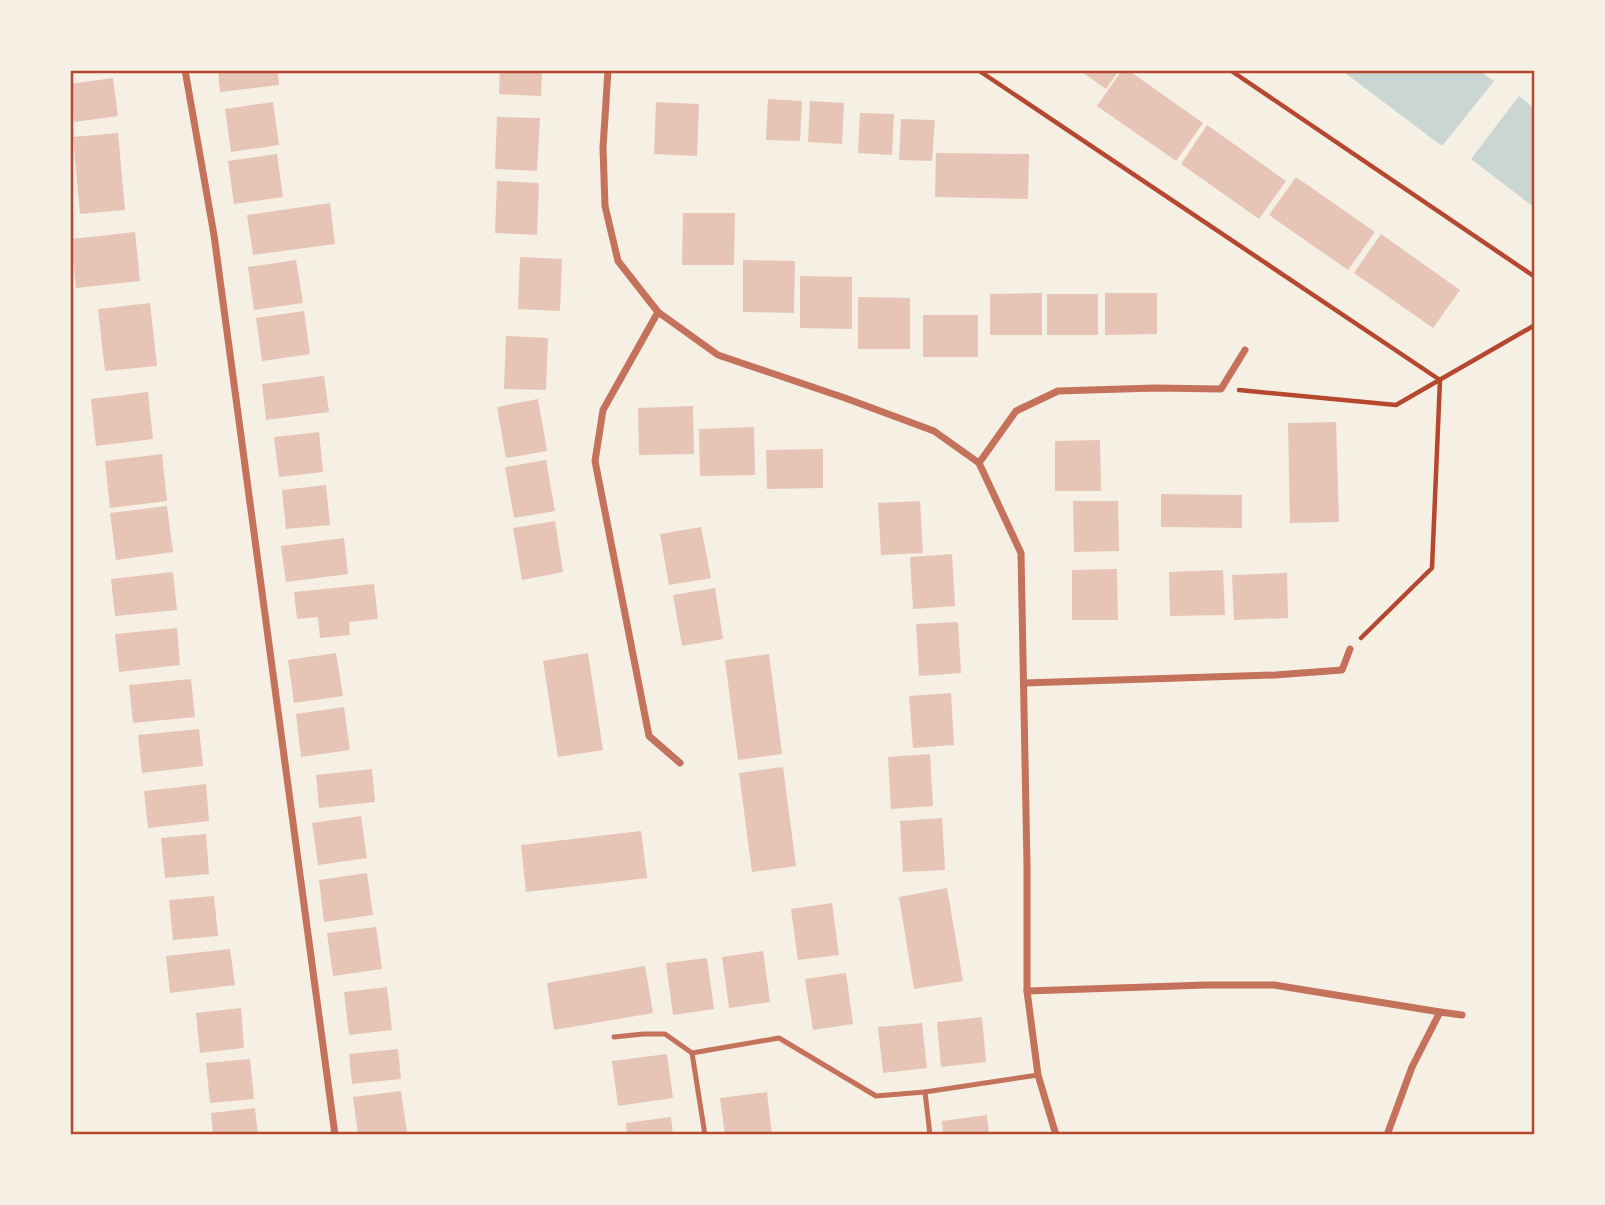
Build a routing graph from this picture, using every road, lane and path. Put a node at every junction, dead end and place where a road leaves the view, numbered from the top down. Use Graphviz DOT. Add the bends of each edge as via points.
graph roads {
  1 [pos="185,70"];
  2 [pos="608,70"];
  3 [pos="978,70"];
  4 [pos="1230,70"];
  5 [pos="1535,277"];
  6 [pos="658,312"];
  7 [pos="1535,325"];
  8 [pos="1245,350"];
  9 [pos="1440,380"];
  10 [pos="1221,389"];
  11 [pos="979,463"];
  12 [pos="1350,649"];
  13 [pos="1024,683"];
  14 [pos="680,763"];
  15 [pos="1027,991"];
  16 [pos="1440,1012"];
  17 [pos="1462,1015"];
  18 [pos="614,1037"];
  19 [pos="692,1053"];
  20 [pos="1038,1075"];
  21 [pos="925,1092"];
  22 [pos="335,1135"];
  23 [pos="705,1135"];
  24 [pos="930,1135"];
  25 [pos="1056,1135"];
  26 [pos="1387,1135"];
  1 -- 22 [label="street" via="214,235"];
  2 -- 6 [label="street" via="605,206 618,261"];
  3 -- 9 [label="path"];
  4 -- 5 [label="path"];
  6 -- 11 [label="street" via="718,355 934,431"];
  6 -- 14 [label="street" via="603,410 595,461 649,736"];
  7 -- 9 [label="path"];
  8 -- 10 [label="street"];
  9 -- 10 [label="path" via="1396,405"];
  9 -- 12 [label="path" via="1432,568"];
  10 -- 11 [label="street" via="1058,391 1016,411"];
  11 -- 13 [label="street" via="1021,553"];
  12 -- 13 [label="street" via="1342,670"];
  13 -- 15 [label="street"];
  15 -- 16 [label="street" via="1274,985"];
  15 -- 20 [label="street"];
  16 -- 17 [label="street"];
  16 -- 26 [label="street" via="1412,1067"];
  18 -- 19 [label="lane" via="665,1034"];
  19 -- 21 [label="lane" via="779,1038 876,1096"];
  19 -- 23 [label="lane"];
  20 -- 21 [label="lane"];
  20 -- 25 [label="street"];
  21 -- 24 [label="lane"];
}
